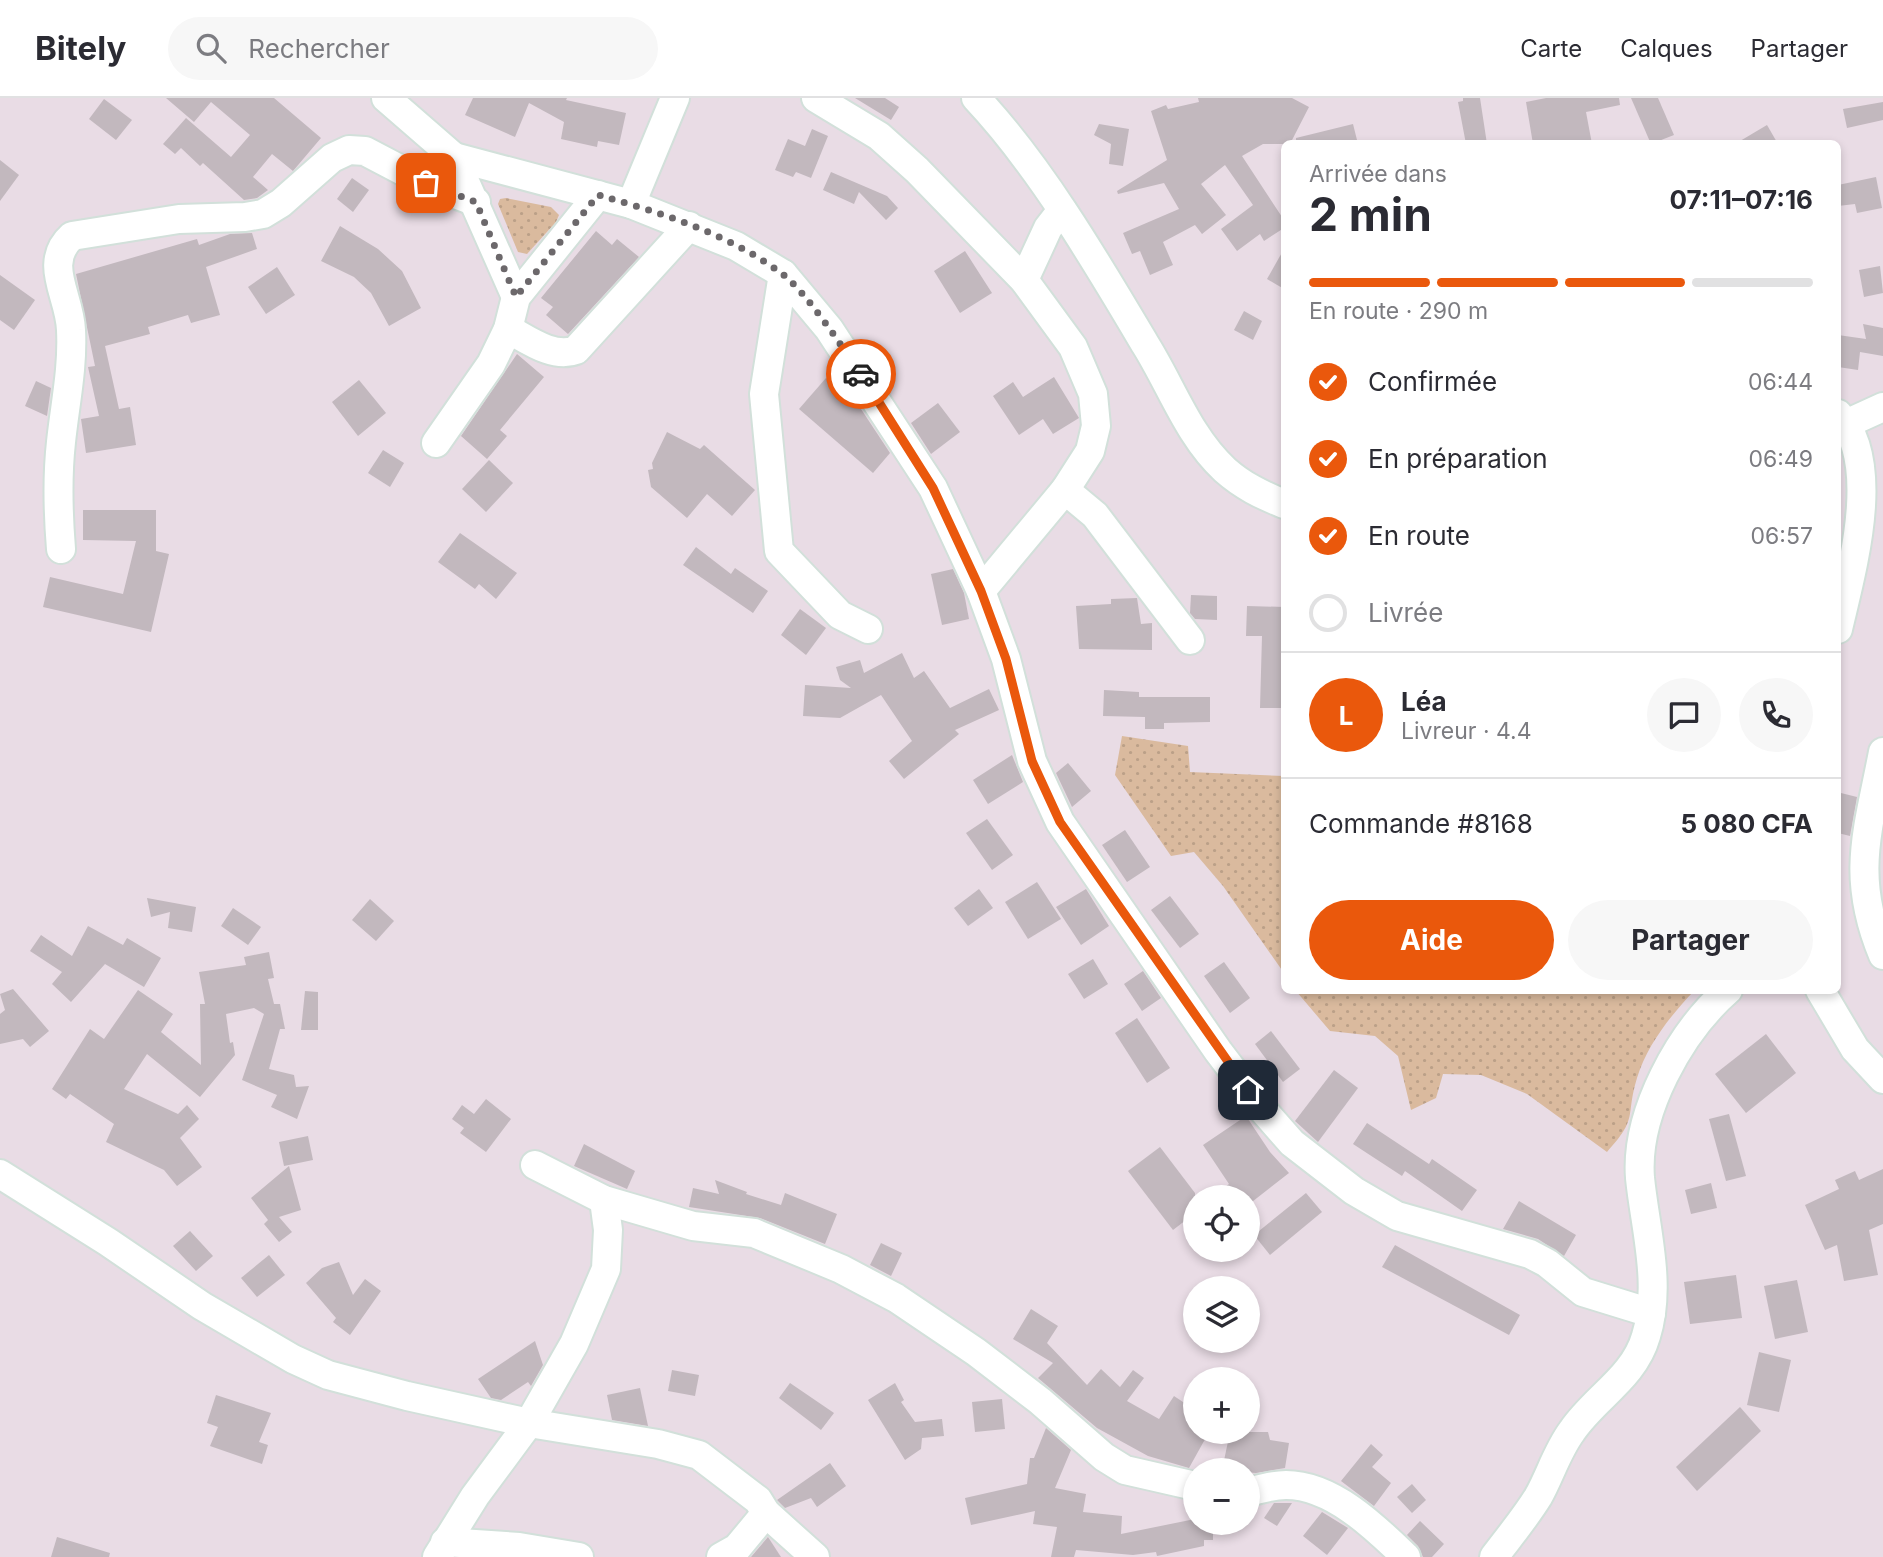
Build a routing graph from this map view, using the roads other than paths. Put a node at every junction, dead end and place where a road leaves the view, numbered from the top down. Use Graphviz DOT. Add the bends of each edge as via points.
graph roads {
  1 [pos="386,98"];
  2 [pos="675,98"];
  3 [pos="816,98"];
  4 [pos="976,98"];
  5 [pos="454,157"];
  6 [pos="598,195"];
  7 [pos="476,202"];
  8 [pos="631,204"];
  9 [pos="1062,210"];
  10 [pos="689,226"];
  11 [pos="783,274"];
  12 [pos="1024,280"];
  13 [pos="516,297"];
  14 [pos="508,329"];
  15 [pos="1883,407"];
  16 [pos="1843,419"];
  17 [pos="436,443"];
  18 [pos="1065,490"];
  19 [pos="1281,503"];
  20 [pos="61,548"];
  21 [pos="981,591"];
  22 [pos="1841,616"];
  23 [pos="868,629"];
  24 [pos="1190,640"];
  25 [pos="1883,752"];
  26 [pos="1883,956"];
  27 [pos="1724,994"];
  28 [pos="1822,994"];
  29 [pos="1883,1079"];
  30 [pos="535,1166"];
  31 [pos="0,1174"];
  32 [pos="604,1200"];
  33 [pos="1651,1313"];
  34 [pos="529,1423"];
  35 [pos="1183,1483"];
  36 [pos="1260,1490"];
  37 [pos="766,1513"];
  38 [pos="441,1550"];
  39 [pos="579,1557"];
  40 [pos="721,1557"];
  41 [pos="815,1557"];
  42 [pos="1406,1557"];
  43 [pos="1494,1557"];
  1 -- 5 [label="street"];
  2 -- 8 [label="street"];
  3 -- 12 [label="street" via="879,136"];
  4 -- 9 [label="street"];
  5 -- 6 [label="street"];
  5 -- 7 [label="street"];
  6 -- 8 [label="street"];
  6 -- 13 [label="street"];
  7 -- 13 [label="street"];
  7 -- 20 [label="street" via="426,183 365,151 349,150 332,158 262,214 179,219 72,236 56,259 71,323 72,352 57,500"];
  8 -- 10 [label="street"];
  9 -- 12 [label="street" via="1048,228"];
  9 -- 19 [label="street" via="1206,449 1255,493"];
  10 -- 11 [label="street" via="736,246"];
  10 -- 14 [label="street" via="576,350 567,354 548,349"];
  11 -- 21 [label="street" via="829,329 933,488"];
  11 -- 23 [label="street" via="764,394 779,551 840,615"];
  12 -- 18 [label="street" via="1073,346 1093,394 1096,426 1090,451"];
  13 -- 14 [label="street"];
  14 -- 17 [label="street" via="491,364"];
  15 -- 16 [label="street"];
  16 -- 22 [label="street" via="1861,448 1868,499"];
  18 -- 21 [label="street"];
  18 -- 24 [label="street" via="1096,515"];
  21 -- 33 [label="street" via="1006,659 1032,761 1060,822 1218,1051 1292,1143 1354,1191 1397,1216 1530,1254 1583,1292"];
  25 -- 26 [label="street" via="1866,833 1863,883"];
  27 -- 33 [label="street" via="1704,1014 1670,1064 1642,1146 1640,1175"];
  28 -- 29 [label="street" via="1855,1049"];
  30 -- 32 [label="street"];
  31 -- 34 [label="street" via="202,1306 293,1359 407,1396"];
  32 -- 34 [label="street" via="609,1246 606,1269 573,1344"];
  32 -- 35 [label="street" via="693,1226 754,1233 841,1269 895,1298 976,1352 1104,1457 1125,1470"];
  33 -- 43 [label="street" via="1646,1336 1624,1377 1572,1429 1539,1496"];
  34 -- 37 [label="street" via="699,1455 758,1500"];
  34 -- 38 [label="street"];
  36 -- 42 [label="street" via="1299,1486 1325,1496 1354,1511"];
  37 -- 40 [label="street" via="737,1548"];
  37 -- 41 [label="street"];
  38 -- 39 [label="street" via="519,1547"];
}
